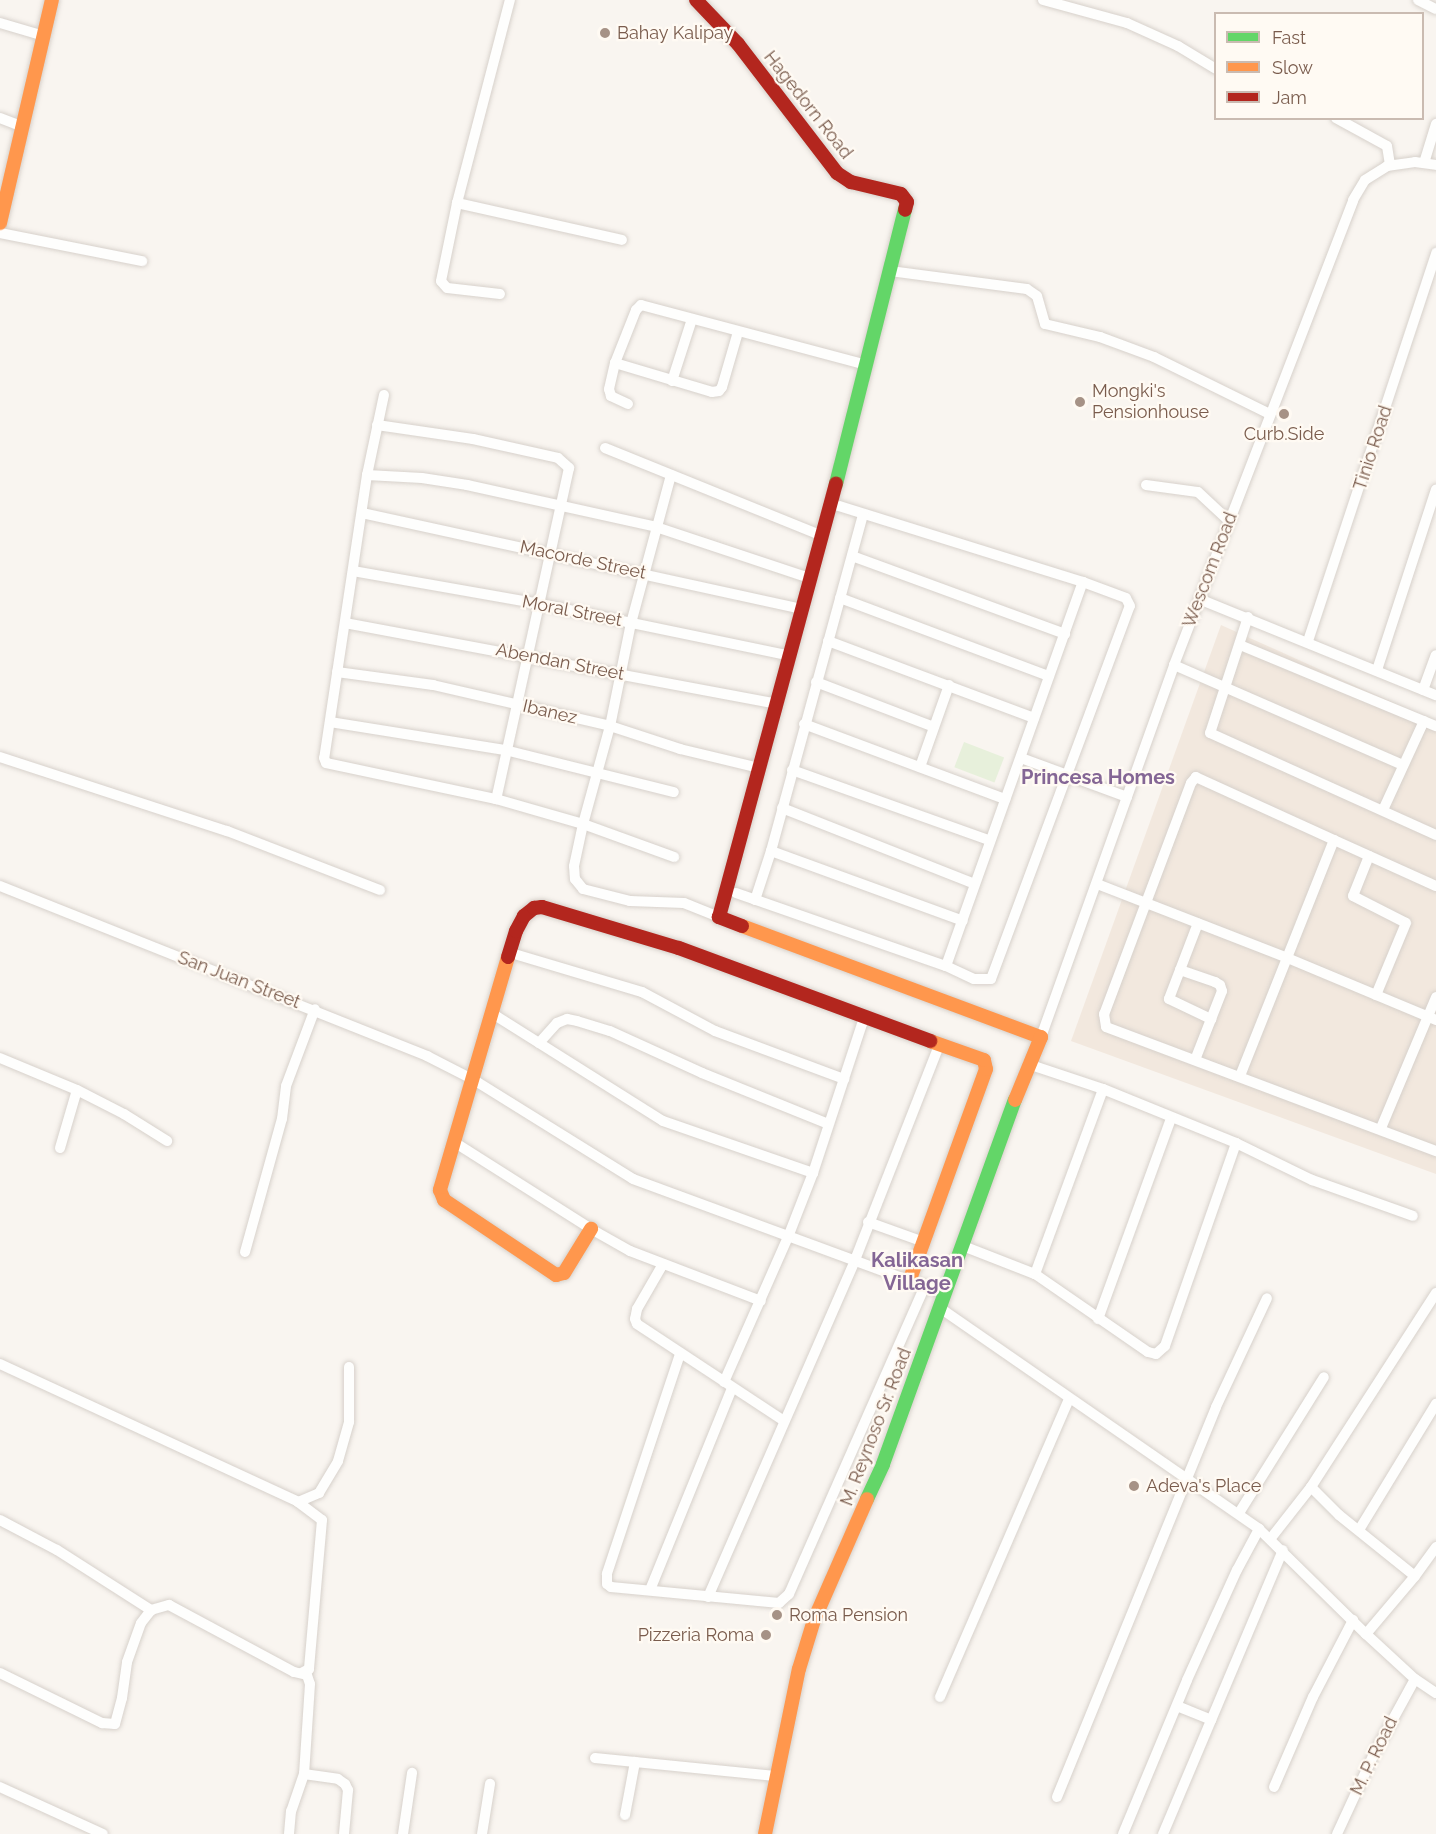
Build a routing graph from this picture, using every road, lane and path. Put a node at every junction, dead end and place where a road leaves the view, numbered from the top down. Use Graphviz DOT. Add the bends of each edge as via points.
graph roads {
  1 [pos="52,0"];
  2 [pos="510,0"];
  3 [pos="696,0"];
  4 [pos="1043,0"];
  5 [pos="1418,0"];
  6 [pos="1436,9"];
  7 [pos="0,23"];
  8 [pos="44,36"];
  9 [pos="1214,68"];
  10 [pos="0,118"];
  11 [pos="1340,120"];
  12 [pos="1436,124"];
  13 [pos="23,127"];
  14 [pos="1424,163"];
  15 [pos="1390,165"];
  16 [pos="1436,165"];
  17 [pos="457,203"];
  18 [pos="0,223"];
  19 [pos="0,233"];
  20 [pos="622,240"];
  21 [pos="1436,253"];
  22 [pos="142,261"];
  23 [pos="890,271"];
  24 [pos="500,294"];
  25 [pos="692,319"];
  26 [pos="738,332"];
  27 [pos="615,363"];
  28 [pos="867,365"];
  29 [pos="672,381"];
  30 [pos="384,394"];
  31 [pos="628,404"];
  32 [pos="1270,414"];
  33 [pos="377,425"];
  34 [pos="605,448"];
  35 [pos="367,475"];
  36 [pos="671,475"];
  37 [pos="1146,485"];
  38 [pos="1436,489"];
  39 [pos="839,506"];
  40 [pos="560,507"];
  41 [pos="362,513"];
  42 [pos="862,514"];
  43 [pos="1229,521"];
  44 [pos="656,526"];
  45 [pos="823,536"];
  46 [pos="550,554"];
  47 [pos="852,556"];
  48 [pos="353,571"];
  49 [pos="645,573"];
  50 [pos="812,579"];
  51 [pos="1083,582"];
  52 [pos="840,598"];
  53 [pos="1199,599"];
  54 [pos="540,604"];
  55 [pos="804,609"];
  56 [pos="1248,617"];
  57 [pos="345,623"];
  58 [pos="632,623"];
  59 [pos="1065,634"];
  60 [pos="828,641"];
  61 [pos="1308,641"];
  62 [pos="1240,645"];
  63 [pos="1436,655"];
  64 [pos="527,656"];
  65 [pos="791,656"];
  66 [pos="1174,665"];
  67 [pos="1377,670"];
  68 [pos="337,672"];
  69 [pos="622,674"];
  70 [pos="1049,676"];
  71 [pos="816,682"];
  72 [pos="949,685"];
  73 [pos="1226,689"];
  74 [pos="1423,690"];
  75 [pos="1436,695"];
  76 [pos="776,704"];
  77 [pos="517,705"];
  78 [pos="1034,718"];
  79 [pos="1424,721"];
  80 [pos="330,722"];
  81 [pos="804,724"];
  82 [pos="610,726"];
  83 [pos="1436,726"];
  84 [pos="934,727"];
  85 [pos="505,750"];
  86 [pos="0,757"];
  87 [pos="1021,758"];
  88 [pos="1403,765"];
  89 [pos="920,767"];
  90 [pos="759,768"];
  91 [pos="792,770"];
  92 [pos="597,773"];
  93 [pos="1068,776"];
  94 [pos="674,792"];
  95 [pos="1127,797"];
  96 [pos="1005,798"];
  97 [pos="496,799"];
  98 [pos="782,808"];
  99 [pos="1383,810"];
  100 [pos="583,824"];
  101 [pos="1436,836"];
  102 [pos="989,840"];
  103 [pos="1334,840"];
  104 [pos="771,851"];
  105 [pos="1369,856"];
  106 [pos="674,857"];
  107 [pos="975,884"];
  108 [pos="1097,884"];
  109 [pos="0,886"];
  110 [pos="1436,886"];
  111 [pos="380,890"];
  112 [pos="736,893"];
  113 [pos="755,900"];
  114 [pos="1145,901"];
  115 [pos="719,917"];
  116 [pos="963,921"];
  117 [pos="1198,923"];
  118 [pos="511,953"];
  119 [pos="1285,957"];
  120 [pos="946,966"];
  121 [pos="1180,970"];
  122 [pos="1376,995"];
  123 [pos="1436,998"];
  124 [pos="315,1009"];
  125 [pos="493,1014"];
  126 [pos="864,1018"];
  127 [pos="1432,1018"];
  128 [pos="1211,1019"];
  129 [pos="1041,1037"];
  130 [pos="539,1043"];
  131 [pos="940,1043"];
  132 [pos="0,1058"];
  133 [pos="1195,1060"];
  134 [pos="1028,1064"];
  135 [pos="1240,1076"];
  136 [pos="844,1079"];
  137 [pos="474,1080"];
  138 [pos="1103,1089"];
  139 [pos="77,1090"];
  140 [pos="1171,1118"];
  141 [pos="828,1124"];
  142 [pos="1381,1128"];
  143 [pos="167,1141"];
  144 [pos="454,1142"];
  145 [pos="1236,1143"];
  146 [pos="60,1148"];
  147 [pos="1436,1151"];
  148 [pos="813,1173"];
  149 [pos="1413,1216"];
  150 [pos="868,1222"];
  151 [pos="591,1229"];
  152 [pos="788,1237"];
  153 [pos="924,1242"];
  154 [pos="963,1246"];
  155 [pos="245,1252"];
  156 [pos="855,1260"];
  157 [pos="663,1264"];
  158 [pos="1035,1274"];
  159 [pos="910,1279"];
  160 [pos="925,1285"];
  161 [pos="1436,1293"];
  162 [pos="946,1294"];
  163 [pos="1267,1298"];
  164 [pos="761,1301"];
  165 [pos="940,1308"];
  166 [pos="1098,1319"];
  167 [pos="680,1354"];
  168 [pos="0,1364"];
  169 [pos="349,1367"];
  170 [pos="1324,1377"];
  171 [pos="728,1385"];
  172 [pos="1069,1399"];
  173 [pos="1436,1404"];
  174 [pos="784,1421"];
  175 [pos="1186,1478"];
  176 [pos="1311,1487"];
  177 [pos="298,1502"];
  178 [pos="1239,1513"];
  179 [pos="0,1520"];
  180 [pos="1259,1529"];
  181 [pos="1359,1530"];
  182 [pos="1271,1538"];
  183 [pos="1436,1547"];
  184 [pos="1283,1550"];
  185 [pos="1415,1576"];
  186 [pos="650,1590"];
  187 [pos="708,1597"];
  188 [pos="151,1610"];
  189 [pos="1353,1620"];
  190 [pos="1366,1634"];
  191 [pos="0,1673"];
  192 [pos="302,1673"];
  193 [pos="1415,1679"];
  194 [pos="1436,1693"];
  195 [pos="940,1697"];
  196 [pos="1177,1706"];
  197 [pos="1211,1720"];
  198 [pos="595,1758"];
  199 [pos="635,1762"];
  200 [pos="412,1773"];
  201 [pos="304,1774"];
  202 [pos="775,1776"];
  203 [pos="490,1785"];
  204 [pos="1274,1786"];
  205 [pos="0,1787"];
  206 [pos="1057,1797"];
  207 [pos="625,1815"];
  208 [pos="103,1834"];
  209 [pos="289,1834"];
  210 [pos="344,1834"];
  211 [pos="403,1834"];
  212 [pos="482,1834"];
  213 [pos="765,1834"];
  214 [pos="1123,1834"];
  215 [pos="1163,1834"];
  216 [pos="1337,1834"];
  1 -- 8 [label="street"];
  2 -- 17 [label="street"];
  3 -- 23 [label="street, Hagedorn Road" via="738,44 837,173 851,182 902,194 908,202"];
  4 -- 9 [label="street" via="1127,23 1178,46"];
  5 -- 6 [label="street"];
  7 -- 8 [label="street"];
  8 -- 13 [label="street"];
  10 -- 13 [label="street"];
  11 -- 15 [label="street" via="1387,146"];
  12 -- 14 [label="street"];
  13 -- 18 [label="street"];
  14 -- 15 [label="street, Wescom Road"];
  14 -- 16 [label="street, Wescom Road"];
  15 -- 32 [label="street, Wescom Road" via="1365,180 1353,200"];
  17 -- 20 [label="street"];
  17 -- 24 [label="street" via="441,283 447,288"];
  19 -- 22 [label="street"];
  21 -- 61 [label="street, Tinio Road"];
  23 -- 28 [label="street"];
  23 -- 32 [label="street" via="1027,289 1037,296 1045,324 1100,337 1154,357"];
  25 -- 26 [label="street"];
  25 -- 27 [label="street" via="641,305"];
  25 -- 29 [label="street"];
  26 -- 28 [label="street"];
  26 -- 29 [label="street" via="719,391"];
  27 -- 29 [label="street"];
  27 -- 31 [label="street" via="609,393"];
  28 -- 45 [label="street"];
  30 -- 33 [label="street"];
  32 -- 43 [label="street, Wescom Road"];
  33 -- 35 [label="street"];
  33 -- 40 [label="street" via="473,439 562,459 569,468"];
  34 -- 36 [label="street"];
  35 -- 40 [label="street" via="468,485"];
  35 -- 41 [label="street"];
  36 -- 44 [label="street"];
  36 -- 45 [label="street"];
  37 -- 43 [label="street" via="1198,492"];
  38 -- 67 [label="street"];
  39 -- 42 [label="street"];
  40 -- 44 [label="street"];
  40 -- 46 [label="street"];
  41 -- 46 [label="street, Macorde Street"];
  41 -- 48 [label="street"];
  42 -- 47 [label="street"];
  42 -- 51 [label="street"];
  43 -- 53 [label="street, Wescom Road"];
  44 -- 49 [label="street"];
  44 -- 50 [label="street"];
  45 -- 50 [label="street"];
  46 -- 49 [label="street, Macorde Street"];
  46 -- 54 [label="street"];
  47 -- 52 [label="street"];
  47 -- 59 [label="street"];
  48 -- 54 [label="street, Moral Street"];
  48 -- 57 [label="street"];
  49 -- 55 [label="street, Macorde Street"];
  49 -- 58 [label="street"];
  50 -- 55 [label="street"];
  51 -- 59 [label="street"];
  51 -- 93 [label="street" via="1126,598 1130,606"];
  52 -- 60 [label="street"];
  52 -- 70 [label="street"];
  53 -- 56 [label="street"];
  53 -- 66 [label="street, Wescom Road"];
  54 -- 58 [label="street, Moral Street"];
  54 -- 64 [label="street"];
  55 -- 65 [label="street"];
  56 -- 61 [label="street"];
  56 -- 62 [label="street"];
  57 -- 64 [label="street, Abendan Street"];
  57 -- 68 [label="street"];
  58 -- 65 [label="street, Moral Street"];
  58 -- 69 [label="street"];
  59 -- 70 [label="street"];
  60 -- 71 [label="street"];
  60 -- 72 [label="street"];
  61 -- 67 [label="street"];
  62 -- 73 [label="street"];
  62 -- 79 [label="street"];
  63 -- 74 [label="street"];
  64 -- 69 [label="street, Abendan Street"];
  64 -- 77 [label="street"];
  65 -- 76 [label="street"];
  66 -- 73 [label="street"];
  66 -- 95 [label="street, Wescom Road"];
  67 -- 74 [label="street"];
  68 -- 77 [label="street, Ibanez" via="433,685"];
  68 -- 80 [label="street"];
  69 -- 76 [label="street, Abendan Street"];
  69 -- 82 [label="street"];
  70 -- 78 [label="street"];
  71 -- 81 [label="street"];
  71 -- 84 [label="street"];
  72 -- 78 [label="street"];
  72 -- 84 [label="street"];
  73 -- 88 [label="street"];
  73 -- 99 [label="street" via="1210,733"];
  74 -- 75 [label="street"];
  76 -- 90 [label="street"];
  77 -- 82 [label="street, Ibanez"];
  77 -- 85 [label="street"];
  78 -- 87 [label="street"];
  79 -- 83 [label="street"];
  79 -- 88 [label="street"];
  80 -- 85 [label="street"];
  80 -- 97 [label="street" via="324,758 329,765"];
  81 -- 89 [label="street"];
  81 -- 91 [label="street"];
  82 -- 90 [label="street, Ibanez" via="664,745"];
  82 -- 92 [label="street"];
  84 -- 89 [label="street"];
  85 -- 92 [label="street"];
  85 -- 97 [label="street"];
  86 -- 111 [label="street" via="226,831"];
  87 -- 93 [label="street"];
  87 -- 96 [label="street"];
  88 -- 99 [label="street"];
  89 -- 96 [label="street"];
  90 -- 115 [label="street"];
  91 -- 98 [label="street"];
  91 -- 102 [label="street"];
  92 -- 94 [label="street"];
  92 -- 100 [label="street"];
  93 -- 95 [label="street"];
  93 -- 120 [label="street" via="993,977 974,979"];
  95 -- 108 [label="street, Wescom Road"];
  96 -- 102 [label="street"];
  97 -- 100 [label="street"];
  98 -- 104 [label="street"];
  98 -- 107 [label="street"];
  99 -- 101 [label="street"];
  100 -- 106 [label="street"];
  100 -- 115 [label="street" via="574,879 583,888 630,901 684,903"];
  102 -- 107 [label="street"];
  103 -- 105 [label="street"];
  103 -- 114 [label="street" via="1194,777"];
  103 -- 119 [label="street"];
  104 -- 113 [label="street"];
  104 -- 116 [label="street"];
  105 -- 110 [label="street"];
  105 -- 122 [label="street" via="1353,896 1406,923"];
  107 -- 116 [label="street"];
  108 -- 114 [label="street"];
  108 -- 129 [label="street, Wescom Road"];
  109 -- 124 [label="street, San Juan Street"];
  112 -- 113 [label="street"];
  113 -- 120 [label="street"];
  114 -- 117 [label="street"];
  114 -- 133 [label="street" via="1104,1023 1109,1030"];
  115 -- 129 [label="street"];
  116 -- 120 [label="street"];
  117 -- 119 [label="street"];
  117 -- 121 [label="street"];
  118 -- 125 [label="street"];
  118 -- 126 [label="street" via="524,916 542,907 679,948"];
  118 -- 136 [label="street" via="642,992 715,1031"];
  119 -- 122 [label="street"];
  119 -- 135 [label="street"];
  121 -- 128 [label="street" via="1169,999"];
  121 -- 128 [label="street" via="1220,985 1222,991"];
  122 -- 127 [label="street"];
  123 -- 127 [label="street"];
  124 -- 137 [label="street, San Juan Street" via="428,1056"];
  124 -- 155 [label="street" via="286,1086 282,1119"];
  125 -- 130 [label="street"];
  125 -- 137 [label="street"];
  126 -- 131 [label="street"];
  126 -- 136 [label="street"];
  127 -- 142 [label="street"];
  128 -- 133 [label="street"];
  129 -- 134 [label="street, M. Reynoso Sr. Road"];
  130 -- 141 [label="street" via="557,1023 577,1021 610,1031"];
  130 -- 148 [label="street" via="663,1121"];
  131 -- 150 [label="street"];
  131 -- 153 [label="street" via="981,1058 986,1069"];
  132 -- 139 [label="street"];
  133 -- 135 [label="street"];
  134 -- 138 [label="street"];
  134 -- 154 [label="street, M. Reynoso Sr. Road"];
  135 -- 142 [label="street"];
  136 -- 141 [label="street"];
  137 -- 144 [label="street"];
  137 -- 152 [label="street, San Juan Street" via="633,1179"];
  138 -- 140 [label="street"];
  138 -- 158 [label="street"];
  139 -- 143 [label="street"];
  139 -- 146 [label="street"];
  140 -- 145 [label="street"];
  140 -- 166 [label="street"];
  141 -- 148 [label="street"];
  142 -- 147 [label="street"];
  144 -- 151 [label="street"];
  144 -- 151 [label="street" via="440,1190 444,1200 556,1275 564,1273"];
  145 -- 149 [label="street" via="1312,1180"];
  145 -- 166 [label="street" via="1165,1346 1156,1354 1148,1352"];
  148 -- 152 [label="street"];
  150 -- 153 [label="street"];
  150 -- 156 [label="street"];
  151 -- 157 [label="street"];
  152 -- 156 [label="street, San Juan Street"];
  152 -- 164 [label="street"];
  153 -- 159 [label="street"];
  154 -- 158 [label="street"];
  154 -- 162 [label="street, M. Reynoso Sr. Road"];
  156 -- 159 [label="street, San Juan Street"];
  156 -- 174 [label="street"];
  157 -- 164 [label="street"];
  157 -- 167 [label="street" via="634,1319"];
  158 -- 166 [label="street"];
  159 -- 160 [label="street, San Juan Street"];
  160 -- 162 [label="street, San Juan Street"];
  160 -- 187 [label="street" via="786,1600 773,1603"];
  161 -- 176 [label="street"];
  162 -- 165 [label="street, M. Reynoso Sr. Road"];
  163 -- 175 [label="street"];
  164 -- 171 [label="street"];
  165 -- 172 [label="street"];
  165 -- 202 [label="street, M. Reynoso Sr. Road" via="863,1514 814,1620"];
  167 -- 171 [label="street"];
  167 -- 186 [label="street" via="606,1581 611,1587"];
  168 -- 177 [label="street"];
  169 -- 177 [label="street" via="349,1422 338,1461 319,1493"];
  170 -- 178 [label="street"];
  171 -- 174 [label="street"];
  171 -- 186 [label="street"];
  172 -- 175 [label="street"];
  172 -- 195 [label="street"];
  173 -- 181 [label="street"];
  174 -- 187 [label="street"];
  175 -- 178 [label="street"];
  175 -- 206 [label="street"];
  176 -- 181 [label="street"];
  176 -- 182 [label="street"];
  177 -- 192 [label="street" via="322,1520 309,1669"];
  178 -- 180 [label="street"];
  179 -- 188 [label="street" via="57,1550"];
  180 -- 182 [label="street"];
  180 -- 196 [label="street"];
  181 -- 185 [label="street"];
  182 -- 184 [label="street"];
  183 -- 185 [label="street"];
  184 -- 189 [label="street"];
  184 -- 197 [label="street"];
  185 -- 190 [label="street"];
  186 -- 187 [label="street"];
  188 -- 191 [label="street" via="141,1623 127,1662 115,1724 102,1723"];
  188 -- 192 [label="street" via="169,1605"];
  189 -- 190 [label="street"];
  189 -- 204 [label="street" via="1313,1697"];
  190 -- 193 [label="street"];
  192 -- 201 [label="street" via="310,1684"];
  193 -- 194 [label="street"];
  193 -- 216 [label="street, M. P. Road"];
  196 -- 197 [label="street"];
  196 -- 214 [label="street"];
  197 -- 215 [label="street"];
  198 -- 199 [label="street"];
  199 -- 202 [label="street"];
  199 -- 207 [label="street"];
  200 -- 211 [label="street"];
  201 -- 209 [label="street" via="291,1811"];
  201 -- 210 [label="street" via="338,1779 345,1784 348,1790"];
  202 -- 213 [label="street, M. Reynoso Sr. Road"];
  203 -- 212 [label="street"];
  205 -- 208 [label="street"];
}
